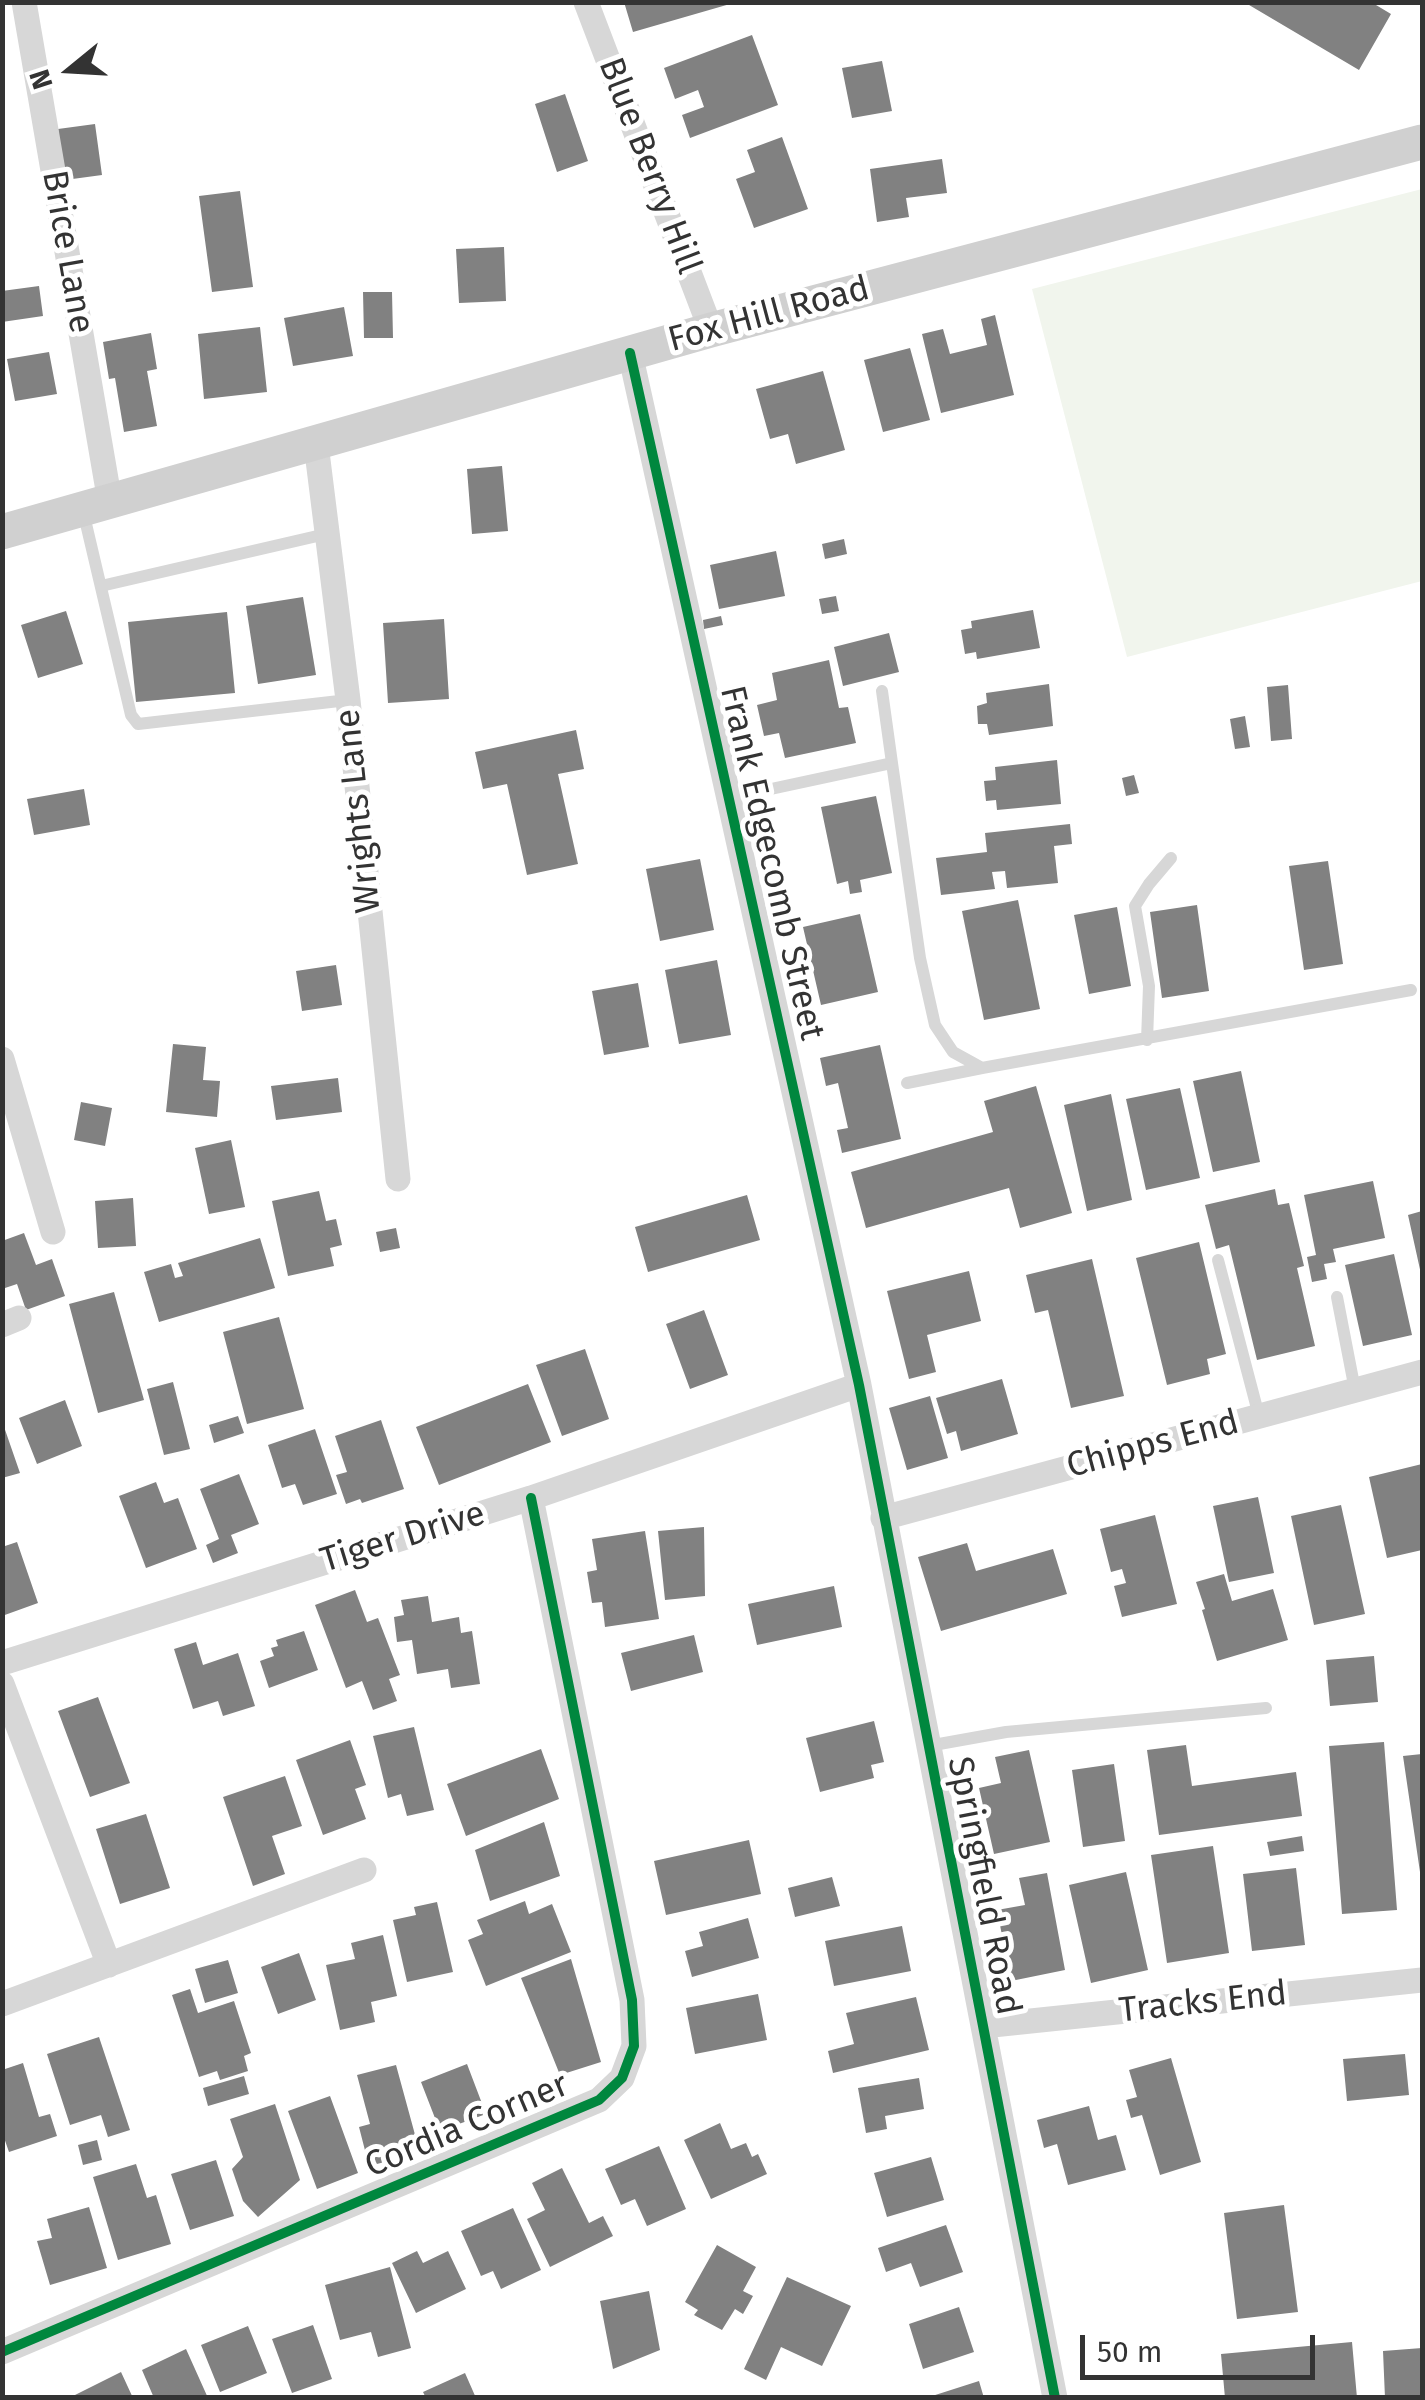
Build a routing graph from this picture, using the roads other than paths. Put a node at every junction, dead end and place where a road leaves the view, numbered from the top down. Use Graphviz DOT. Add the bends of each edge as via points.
graph roads {
  1 [pos="24,2"];
  2 [pos="586,2"];
  3 [pos="1422,142"];
  4 [pos="711,330"];
  5 [pos="630,353"];
  6 [pos="316,444"];
  7 [pos="96,506"];
  8 [pos="2,532"];
  9 [pos="326,534"];
  10 [pos="101,586"];
  11 [pos="882,692"];
  12 [pos="348,700"];
  13 [pos="892,763"];
  14 [pos="728,798"];
  15 [pos="1170,858"];
  16 [pos="1411,990"];
  17 [pos="1146,1040"];
  18 [pos="2,1059"];
  19 [pos="982,1068"];
  20 [pos="906,1083"];
  21 [pos="398,1179"];
  22 [pos="53,1232"];
  23 [pos="1218,1260"];
  24 [pos="1337,1297"];
  25 [pos="1422,1372"];
  26 [pos="858,1385"];
  27 [pos="1356,1390"];
  28 [pos="1259,1416"];
  29 [pos="530,1498"];
  30 [pos="883,1518"];
  31 [pos="2,1663"];
  32 [pos="2,1684"];
  33 [pos="1266,1708"];
  34 [pos="928,1746"];
  35 [pos="364,1870"];
  36 [pos="109,1965"];
  37 [pos="1422,1980"];
  38 [pos="2,2004"];
  39 [pos="983,2026"];
  40 [pos="2,2352"];
  41 [pos="1055,2398"];
  1 -- 7 [label="street, Brice Lane"];
  2 -- 4 [label="street, Blue Berry Hill"];
  3 -- 4 [label="main road, Fox Hill Road"];
  4 -- 5 [label="main road, Fox Hill Road"];
  5 -- 6 [label="main road, Fox Hill Road"];
  5 -- 14 [label="street, Frank Edgecomb Street"];
  6 -- 7 [label="main road, Fox Hill Road"];
  6 -- 9 [label="street, Wrights Lane"];
  7 -- 8 [label="main road, Fox Hill Road"];
  7 -- 10 [label="lane"];
  9 -- 10 [label="lane"];
  9 -- 12 [label="street, Wrights Lane"];
  10 -- 12 [label="lane" via="138,724"];
  11 -- 13 [label="lane"];
  12 -- 21 [label="street, Wrights Lane"];
  13 -- 14 [label="lane"];
  13 -- 19 [label="lane" via="935,1025 953,1052"];
  14 -- 26 [label="street, Frank Edgecomb Street"];
  15 -- 17 [label="lane" via="1135,906 1149,986"];
  16 -- 17 [label="lane"];
  17 -- 19 [label="lane"];
  18 -- 22 [label="street"];
  19 -- 20 [label="lane"];
  23 -- 28 [label="lane"];
  24 -- 27 [label="lane"];
  25 -- 27 [label="street, Chipps End"];
  26 -- 29 [label="street, Tiger Drive"];
  26 -- 30 [label="street, Springfield Road"];
  27 -- 28 [label="street, Chipps End"];
  28 -- 30 [label="street, Chipps End"];
  29 -- 31 [label="street, Tiger Drive"];
  29 -- 40 [label="street, Cordia Corner" via="632,2000 634,2046 622,2078 599,2100"];
  30 -- 34 [label="street, Springfield Road"];
  32 -- 36 [label="street"];
  33 -- 34 [label="lane" via="1006,1732"];
  34 -- 39 [label="street, Springfield Road"];
  35 -- 36 [label="street"];
  36 -- 38 [label="street"];
  37 -- 39 [label="street, Tracks End"];
  39 -- 41 [label="street, Springfield Road"];
}
